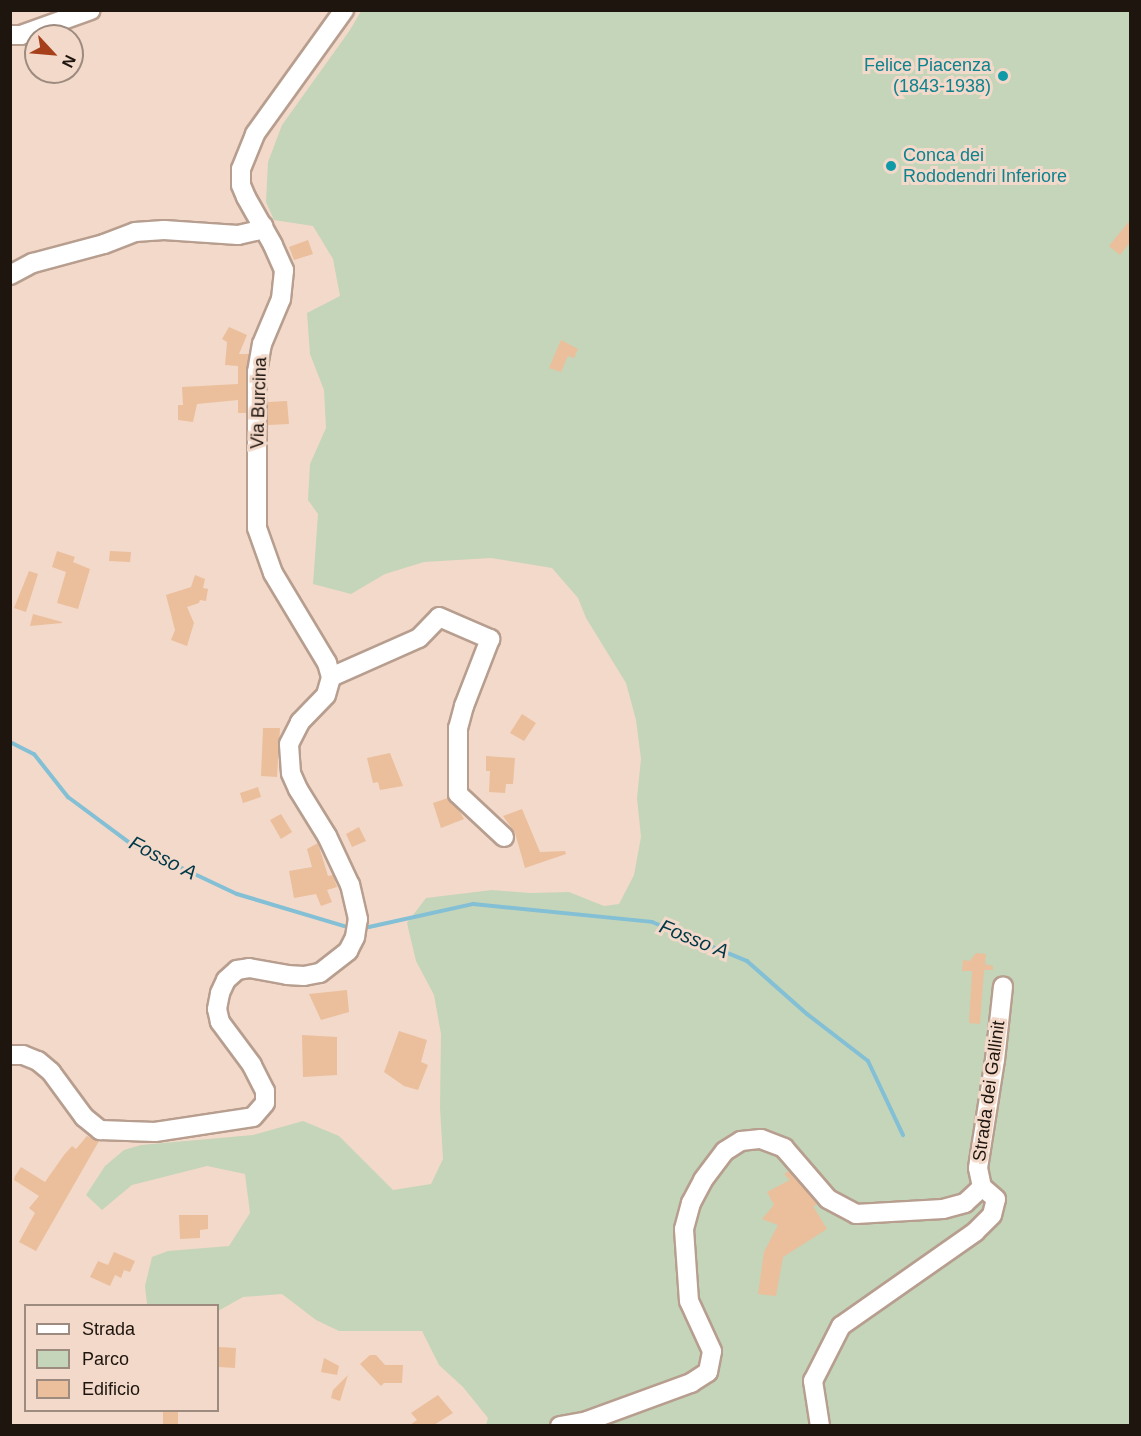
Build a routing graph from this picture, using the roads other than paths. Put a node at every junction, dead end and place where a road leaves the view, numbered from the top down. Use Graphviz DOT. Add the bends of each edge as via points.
graph roads {
  1 [pos="91,10"];
  2 [pos="344,10"];
  3 [pos="10,35"];
  4 [pos="263,226"];
  5 [pos="10,275"];
  6 [pos="331,677"];
  7 [pos="504,837"];
  8 [pos="1003,986"];
  9 [pos="10,1054"];
  10 [pos="982,1187"];
  11 [pos="560,1425"];
  12 [pos="820,1425"];
  1 -- 3 [label="street" via="21,35"];
  2 -- 4 [label="street, Via Burcina" via="248,149 241,169 241,185"];
  4 -- 5 [label="street" via="238,235 135,232 33,263"];
  4 -- 6 [label="street, Via Burcina" via="280,258 284,277 281,299 262,344 257,372 257,528 273,573 327,663"];
  6 -- 7 [label="street" via="419,638 438,617 490,639 458,728 458,794"];
  6 -- 9 [label="street" via="326,695 300,722 288,755 298,789 327,836 350,885 358,920 348,951 320,972 304,976 249,968 237,970 226,980 217,1010 220,1023 265,1091 266,1103 260,1111 237,1121 155,1132 100,1130 84,1117 51,1072 38,1061"];
  8 -- 10 [label="street, Strada dei Gallinit" via="978,1168"];
  10 -- 11 [label="street, Strada dei Gallinit" via="965,1203 943,1209 856,1214 828,1199 784,1148 761,1139 741,1141 725,1151 703,1180 684,1229 689,1300 712,1351 708,1372 691,1383 587,1421"];
  10 -- 12 [label="street" via="996,1199 992,1215 975,1233 841,1326 813,1381"];
}
